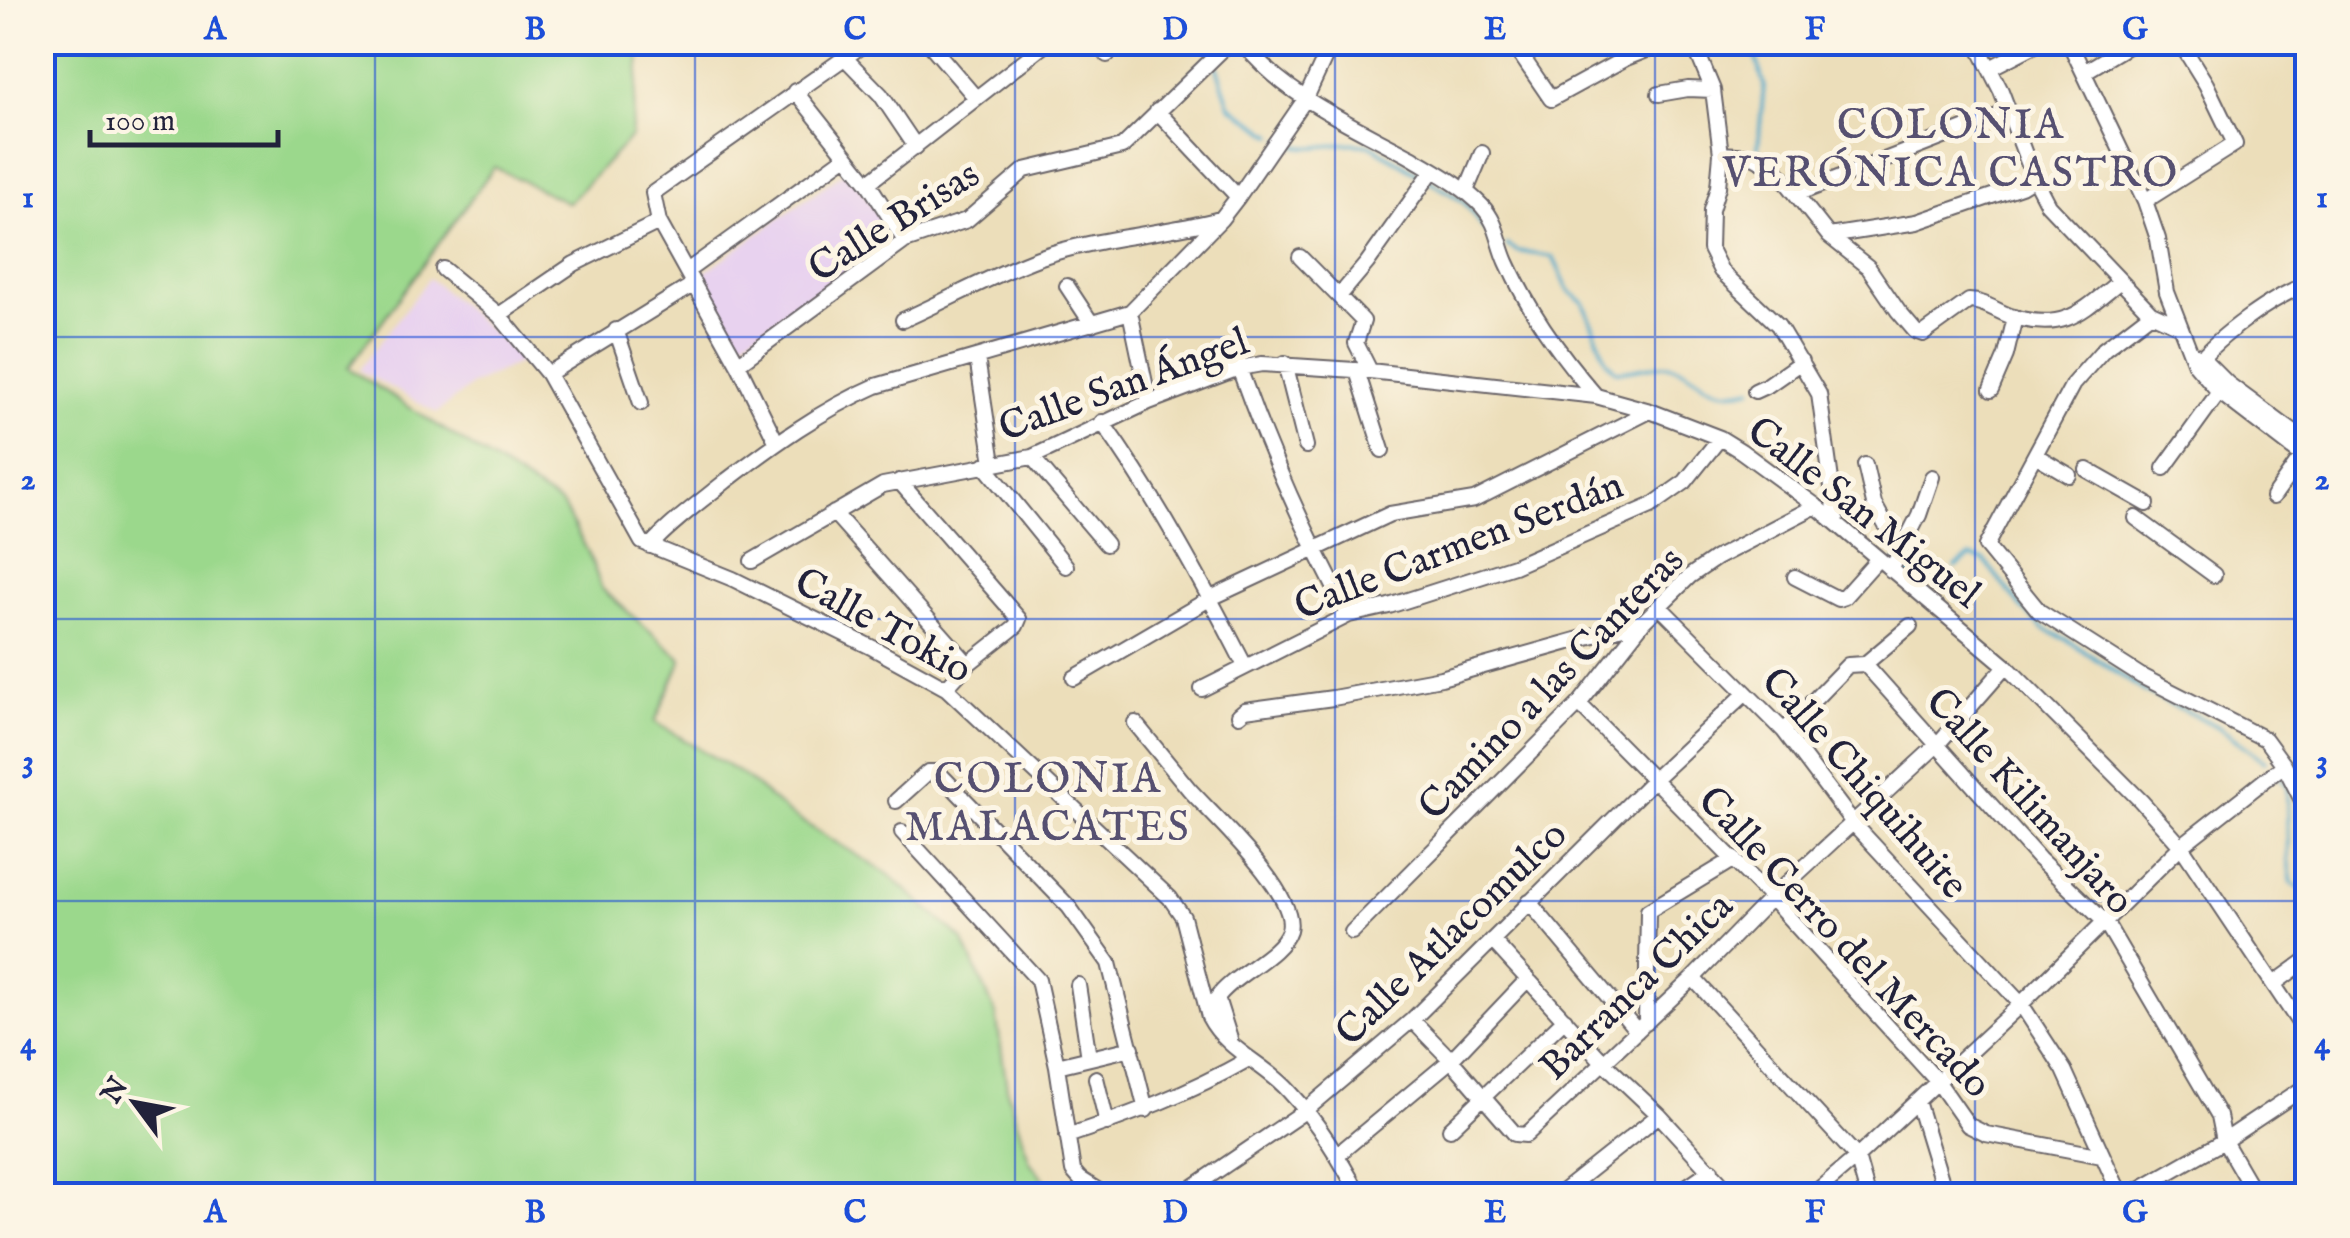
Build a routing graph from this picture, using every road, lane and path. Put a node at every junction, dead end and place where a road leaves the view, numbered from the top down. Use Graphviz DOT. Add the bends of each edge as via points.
graph roads {
  1 [pos="867,42"];
  2 [pos="1048,42"];
  3 [pos="1120,42"];
  4 [pos="1242,42"];
  5 [pos="1332,42"];
  6 [pos="1512,42"];
  7 [pos="1976,42"];
  8 [pos="2041,42"];
  9 [pos="2069,42"];
  10 [pos="2134,42"];
  11 [pos="2180,42"];
  12 [pos="1694,43"];
  13 [pos="932,44"];
  14 [pos="1225,47"];
  15 [pos="1107,55"];
  16 [pos="846,59"];
  17 [pos="1990,68"];
  18 [pos="2084,72"];
  19 [pos="1713,90"];
  20 [pos="795,91"];
  21 [pos="1659,94"];
  22 [pos="976,98"];
  23 [pos="1306,98"];
  24 [pos="1157,111"];
  25 [pos="2008,112"];
  26 [pos="916,147"];
  27 [pos="1482,153"];
  28 [pos="1722,154"];
  29 [pos="845,157"];
  30 [pos="1431,172"];
  31 [pos="2034,178"];
  32 [pos="868,183"];
  33 [pos="1466,191"];
  34 [pos="1796,194"];
  35 [pos="1238,197"];
  36 [pos="2145,201"];
  37 [pos="1221,219"];
  38 [pos="659,222"];
  39 [pos="1829,236"];
  40 [pos="905,241"];
  41 [pos="1300,257"];
  42 [pos="442,269"];
  43 [pos="690,278"];
  44 [pos="2120,281"];
  45 [pos="2308,284"];
  46 [pos="1067,286"];
  47 [pos="1340,296"];
  48 [pos="1130,312"];
  49 [pos="2151,313"];
  50 [pos="499,315"];
  51 [pos="2015,318"];
  52 [pos="903,320"];
  53 [pos="1092,324"];
  54 [pos="2180,326"];
  55 [pos="616,330"];
  56 [pos="977,358"];
  57 [pos="2196,358"];
  58 [pos="1800,362"];
  59 [pos="1284,363"];
  60 [pos="738,364"];
  61 [pos="1239,368"];
  62 [pos="1364,371"];
  63 [pos="548,374"];
  64 [pos="1755,390"];
  65 [pos="1991,390"];
  66 [pos="2219,392"];
  67 [pos="1596,396"];
  68 [pos="1149,402"];
  69 [pos="642,403"];
  70 [pos="1650,411"];
  71 [pos="1102,422"];
  72 [pos="1720,438"];
  73 [pos="777,443"];
  74 [pos="1306,446"];
  75 [pos="1382,450"];
  76 [pos="2306,450"];
  77 [pos="2035,455"];
  78 [pos="1032,457"];
  79 [pos="989,464"];
  80 [pos="1865,465"];
  81 [pos="2164,468"];
  82 [pos="2087,470"];
  83 [pos="2069,476"];
  84 [pos="1932,477"];
  85 [pos="899,481"];
  86 [pos="2273,497"];
  87 [pos="2147,504"];
  88 [pos="1816,506"];
  89 [pos="834,513"];
  90 [pos="2136,518"];
  91 [pos="1837,523"];
  92 [pos="1106,544"];
  93 [pos="650,546"];
  94 [pos="1314,552"];
  95 [pos="1900,553"];
  96 [pos="1878,560"];
  97 [pos="752,561"];
  98 [pos="1066,566"];
  99 [pos="1891,570"];
  100 [pos="2214,574"];
  101 [pos="1795,577"];
  102 [pos="1210,598"];
  103 [pos="1659,606"];
  104 [pos="1350,615"];
  105 [pos="1644,621"];
  106 [pos="1910,626"];
  107 [pos="968,664"];
  108 [pos="1865,664"];
  109 [pos="1245,666"];
  110 [pos="2006,666"];
  111 [pos="1074,678"];
  112 [pos="946,688"];
  113 [pos="1202,689"];
  114 [pos="1746,693"];
  115 [pos="1579,704"];
  116 [pos="1240,715"];
  117 [pos="1135,724"];
  118 [pos="1784,731"];
  119 [pos="1936,746"];
  120 [pos="2284,765"];
  121 [pos="1653,780"];
  122 [pos="896,801"];
  123 [pos="2308,812"];
  124 [pos="1854,824"];
  125 [pos="902,832"];
  126 [pos="2180,846"];
  127 [pos="1734,859"];
  128 [pos="1771,898"];
  129 [pos="1529,902"];
  130 [pos="2106,923"];
  131 [pos="1352,932"];
  132 [pos="1492,940"];
  133 [pos="2308,959"];
  134 [pos="1693,978"];
  135 [pos="1528,979"];
  136 [pos="2275,983"];
  137 [pos="1078,984"];
  138 [pos="2021,1004"];
  139 [pos="2290,1006"];
  140 [pos="2308,1014"];
  141 [pos="1412,1020"];
  142 [pos="1565,1020"];
  143 [pos="1642,1027"];
  144 [pos="2308,1036"];
  145 [pos="1234,1046"];
  146 [pos="1132,1048"];
  147 [pos="1089,1058"];
  148 [pos="1247,1060"];
  149 [pos="1452,1060"];
  150 [pos="1602,1062"];
  151 [pos="1057,1066"];
  152 [pos="1096,1078"];
  153 [pos="1938,1082"];
  154 [pos="2308,1085"];
  155 [pos="1485,1098"];
  156 [pos="1917,1102"];
  157 [pos="1146,1110"];
  158 [pos="1305,1111"];
  159 [pos="1660,1115"];
  160 [pos="1107,1123"];
  161 [pos="1450,1129"];
  162 [pos="1067,1136"];
  163 [pos="2224,1141"];
  164 [pos="1337,1155"];
  165 [pos="2102,1156"];
  166 [pos="1857,1157"];
  167 [pos="1711,1170"];
  168 [pos="1107,1196"];
  169 [pos="1180,1196"];
  170 [pos="1360,1196"];
  171 [pos="1556,1196"];
  172 [pos="1672,1196"];
  173 [pos="1733,1196"];
  174 [pos="1811,1196"];
  175 [pos="1868,1196"];
  176 [pos="1946,1196"];
  177 [pos="2256,1196"];
  1 -- 16 [label="street"];
  2 -- 22 [label="street"];
  3 -- 15 [label="street"];
  4 -- 23 [label="street" via="1274,78"];
  5 -- 23 [label="street"];
  6 -- 12 [label="street" via="1551,99 1626,58 1657,46"];
  7 -- 17 [label="street"];
  8 -- 17 [label="street"];
  9 -- 18 [label="street"];
  10 -- 18 [label="street"];
  11 -- 36 [label="street" via="2235,144"];
  12 -- 19 [label="street"];
  13 -- 22 [label="street"];
  14 -- 24 [label="street, Calle Brisas"];
  16 -- 20 [label="street"];
  16 -- 26 [label="street"];
  17 -- 25 [label="street"];
  18 -- 36 [label="street"];
  19 -- 21 [label="street"];
  19 -- 28 [label="street"];
  20 -- 29 [label="street"];
  20 -- 38 [label="street" via="654,194"];
  22 -- 26 [label="street"];
  23 -- 30 [label="street"];
  23 -- 35 [label="street"];
  24 -- 35 [label="street"];
  24 -- 40 [label="street, Calle Brisas" via="1122,147 1025,170 967,220"];
  25 -- 31 [label="street"];
  25 -- 34 [label="street"];
  26 -- 32 [label="street"];
  27 -- 33 [label="street"];
  28 -- 34 [label="street" via="1764,160"];
  28 -- 58 [label="street" via="1710,210 1713,260 1778,325"];
  29 -- 32 [label="street"];
  29 -- 43 [label="street"];
  30 -- 33 [label="street"];
  30 -- 47 [label="street"];
  31 -- 39 [label="street" via="1917,222"];
  31 -- 44 [label="street" via="2048,205"];
  32 -- 40 [label="street"];
  33 -- 67 [label="street" via="1484,208 1537,317"];
  34 -- 39 [label="street"];
  35 -- 37 [label="street"];
  36 -- 54 [label="street"];
  37 -- 48 [label="street"];
  37 -- 52 [label="street" via="1039,258"];
  38 -- 43 [label="street"];
  38 -- 50 [label="street" via="574,264"];
  39 -- 51 [label="street" via="1868,266 1923,334 1969,301"];
  40 -- 60 [label="street, Calle Brisas"];
  41 -- 47 [label="street"];
  42 -- 50 [label="street"];
  43 -- 55 [label="street"];
  43 -- 60 [label="street"];
  44 -- 49 [label="street"];
  44 -- 51 [label="street" via="2072,319"];
  45 -- 57 [label="street"];
  46 -- 53 [label="street"];
  47 -- 62 [label="street" via="1364,321 1356,343"];
  48 -- 53 [label="street"];
  48 -- 68 [label="street"];
  49 -- 54 [label="street"];
  49 -- 77 [label="street" via="2104,349 2073,384"];
  50 -- 63 [label="street"];
  51 -- 65 [label="street"];
  53 -- 56 [label="street"];
  54 -- 57 [label="street"];
  55 -- 63 [label="street"];
  55 -- 69 [label="street"];
  56 -- 73 [label="street" via="876,386"];
  56 -- 79 [label="street"];
  57 -- 66 [label="street"];
  57 -- 76 [label="street"];
  58 -- 64 [label="street"];
  58 -- 91 [label="street" via="1822,404"];
  59 -- 61 [label="street, Calle San Ángel"];
  59 -- 62 [label="street, Calle San Ángel"];
  59 -- 74 [label="street"];
  60 -- 73 [label="street"];
  61 -- 68 [label="street, Calle San Ángel"];
  61 -- 94 [label="street" via="1271,460"];
  62 -- 67 [label="street, Calle San Ángel"];
  62 -- 75 [label="street"];
  63 -- 93 [label="street" via="633,530"];
  66 -- 76 [label="street"];
  66 -- 81 [label="street"];
  67 -- 70 [label="street, Calle San Miguel"];
  68 -- 71 [label="street, Calle San Ángel"];
  70 -- 72 [label="street, Calle San Miguel"];
  70 -- 94 [label="street" via="1474,500 1390,514"];
  71 -- 78 [label="street, Calle San Ángel"];
  71 -- 102 [label="street"];
  72 -- 88 [label="street, Calle San Miguel"];
  72 -- 104 [label="street, Calle Carmen Serdán" via="1685,482 1651,506 1514,566"];
  73 -- 93 [label="street"];
  76 -- 86 [label="street"];
  77 -- 83 [label="street"];
  77 -- 120 [label="street" via="1986,546 2038,611 2160,686 2247,728"];
  78 -- 79 [label="street, Calle San Ángel"];
  78 -- 92 [label="street"];
  79 -- 85 [label="street, Calle San Ángel"];
  79 -- 98 [label="street"];
  80 -- 95 [label="street" via="1874,504"];
  82 -- 87 [label="street"];
  84 -- 95 [label="street"];
  85 -- 89 [label="street, Calle San Ángel"];
  85 -- 107 [label="street" via="1018,619"];
  88 -- 91 [label="street, Calle San Miguel"];
  88 -- 103 [label="street, Camino a las Canteras" via="1716,558"];
  89 -- 97 [label="street, Calle San Ángel"];
  89 -- 107 [label="street"];
  90 -- 100 [label="street"];
  91 -- 96 [label="street, Calle San Miguel"];
  93 -- 112 [label="street, Calle Tokio" via="733,579"];
  94 -- 102 [label="street"];
  94 -- 104 [label="street"];
  95 -- 99 [label="street"];
  96 -- 99 [label="street, Calle San Miguel"];
  96 -- 101 [label="street" via="1838,599"];
  99 -- 110 [label="street, Calle San Miguel"];
  102 -- 109 [label="street"];
  102 -- 111 [label="street"];
  103 -- 105 [label="street, Camino a las Canteras"];
  103 -- 114 [label="street, Calle Chiquihuite"];
  104 -- 109 [label="street, Calle Carmen Serdán"];
  105 -- 115 [label="street, Camino a las Canteras"];
  105 -- 116 [label="street" via="1440,678"];
  106 -- 108 [label="street"];
  107 -- 112 [label="street"];
  108 -- 118 [label="street" via="1848,665"];
  108 -- 119 [label="street, Calle Kilimanjaro"];
  109 -- 113 [label="street, Calle Carmen Serdán"];
  110 -- 119 [label="street, Barranca Chica"];
  110 -- 126 [label="street, Calle San Miguel"];
  112 -- 145 [label="street, Calle Tokio" via="1178,906 1209,1017"];
  114 -- 118 [label="street, Calle Chiquihuite"];
  114 -- 121 [label="street, Calle Atlacomulco"];
  115 -- 121 [label="street, Calle Cerro del Mercado"];
  115 -- 131 [label="street, Camino a las Canteras"];
  117 -- 145 [label="street" via="1261,867 1286,908 1290,924 1282,940 1217,998"];
  118 -- 124 [label="street, Calle Chiquihuite"];
  119 -- 124 [label="street, Barranca Chica"];
  119 -- 130 [label="street, Calle Kilimanjaro"];
  120 -- 123 [label="street"];
  120 -- 126 [label="street"];
  121 -- 127 [label="street, Calle Cerro del Mercado"];
  121 -- 129 [label="street, Calle Atlacomulco"];
  122 -- 146 [label="street" via="933,770 1041,878 1109,962"];
  124 -- 128 [label="street, Barranca Chica"];
  124 -- 138 [label="street, Calle Chiquihuite"];
  125 -- 151 [label="street" via="1038,980"];
  126 -- 130 [label="street"];
  126 -- 136 [label="street, Calle San Miguel"];
  127 -- 128 [label="street, Calle Cerro del Mercado"];
  127 -- 143 [label="street" via="1648,911"];
  128 -- 134 [label="street, Barranca Chica"];
  128 -- 153 [label="street, Calle Cerro del Mercado"];
  129 -- 132 [label="street, Calle Atlacomulco"];
  129 -- 143 [label="street"];
  130 -- 138 [label="street"];
  130 -- 163 [label="street, Calle Kilimanjaro" via="2218,1116"];
  132 -- 135 [label="street"];
  132 -- 141 [label="street, Calle Atlacomulco"];
  133 -- 136 [label="street"];
  134 -- 143 [label="street, Barranca Chica"];
  134 -- 166 [label="street"];
  135 -- 142 [label="street"];
  135 -- 149 [label="street"];
  136 -- 139 [label="street, Calle San Miguel"];
  137 -- 147 [label="street"];
  138 -- 153 [label="street"];
  138 -- 165 [label="street, Calle Chiquihuite" via="2064,1070"];
  139 -- 140 [label="street"];
  139 -- 144 [label="street, Calle San Miguel"];
  141 -- 149 [label="street"];
  141 -- 158 [label="street, Calle Atlacomulco"];
  142 -- 150 [label="street"];
  142 -- 155 [label="street"];
  143 -- 150 [label="street, Barranca Chica"];
  145 -- 148 [label="street, Calle Tokio"];
  146 -- 147 [label="street"];
  146 -- 157 [label="street"];
  147 -- 151 [label="street"];
  148 -- 157 [label="street"];
  148 -- 158 [label="street, Calle Tokio"];
  149 -- 155 [label="street"];
  149 -- 164 [label="street"];
  150 -- 155 [label="street, Barranca Chica" via="1520,1137"];
  150 -- 159 [label="street"];
  151 -- 162 [label="street"];
  152 -- 160 [label="street"];
  153 -- 156 [label="street"];
  153 -- 165 [label="street, Calle Cerro del Mercado" via="1968,1125 1986,1134"];
  154 -- 163 [label="street"];
  155 -- 161 [label="street"];
  156 -- 166 [label="street"];
  156 -- 176 [label="street"];
  157 -- 160 [label="street"];
  158 -- 164 [label="street, Calle Tokio"];
  158 -- 169 [label="street, Calle Atlacomulco"];
  159 -- 167 [label="street"];
  159 -- 171 [label="street"];
  160 -- 162 [label="street"];
  162 -- 168 [label="street" via="1073,1171"];
  163 -- 165 [label="street, Calle Chiquihuite" via="2124,1193"];
  163 -- 177 [label="street, Calle Kilimanjaro"];
  164 -- 170 [label="street, Calle Tokio"];
  166 -- 174 [label="street"];
  166 -- 175 [label="street"];
  167 -- 172 [label="street"];
  167 -- 173 [label="street"];
}
